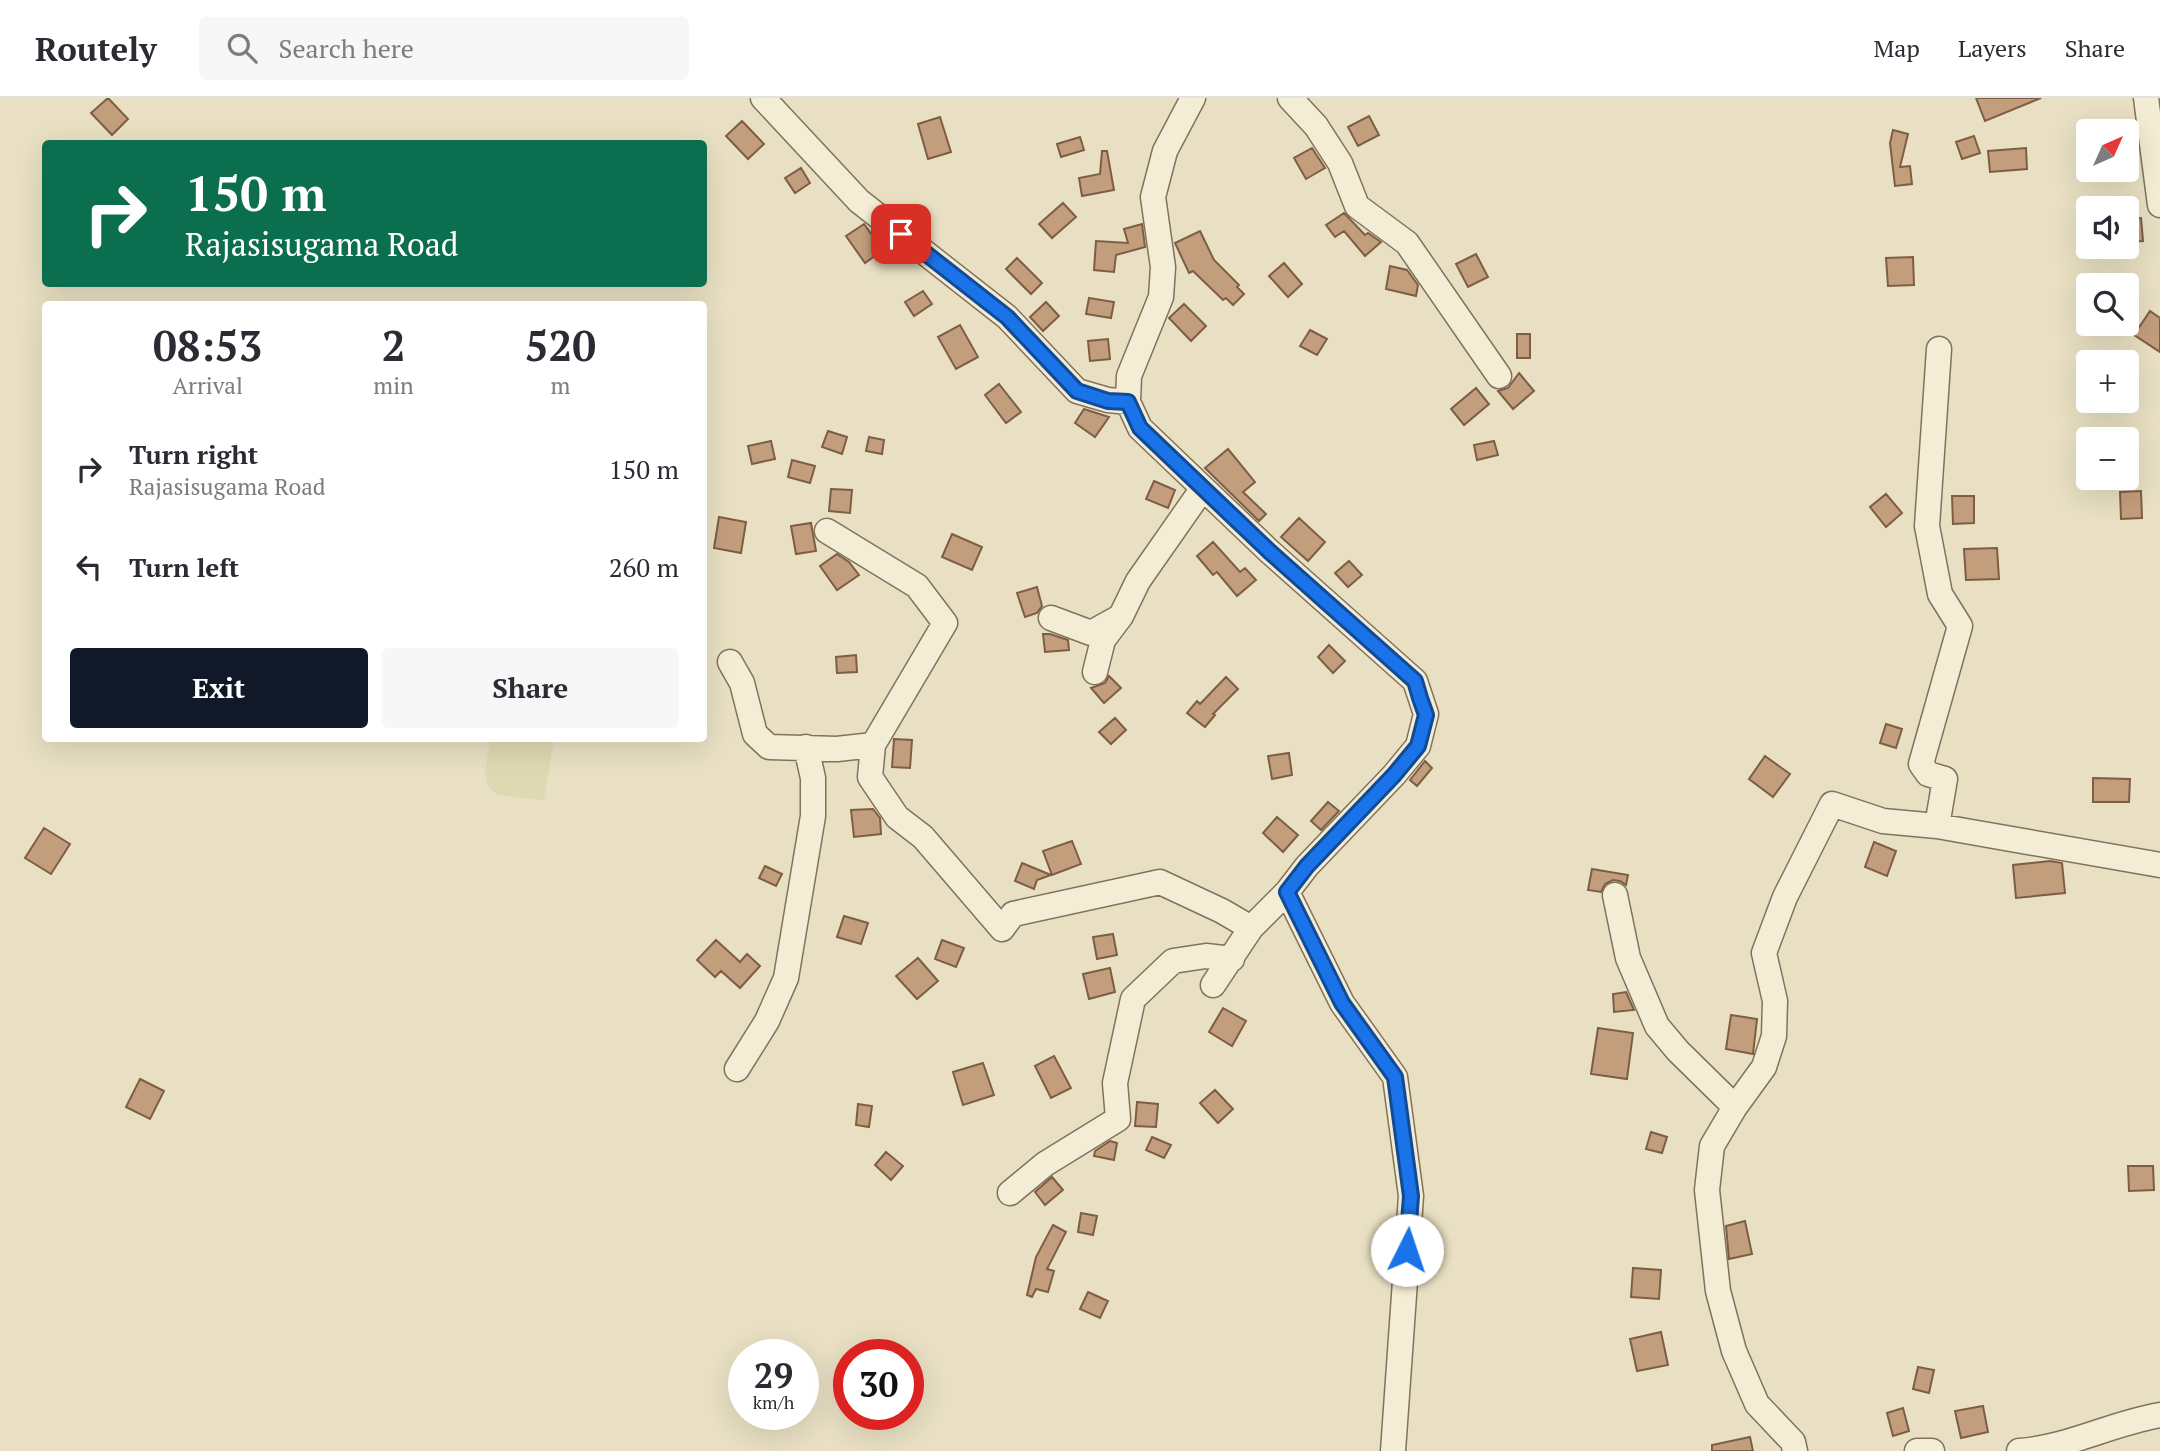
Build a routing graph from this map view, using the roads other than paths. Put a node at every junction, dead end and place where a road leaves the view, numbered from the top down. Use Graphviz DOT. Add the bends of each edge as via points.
graph roads {
  1 [pos="763,98"];
  2 [pos="1193,98"];
  3 [pos="1290,98"];
  4 [pos="2146,98"];
  5 [pos="2160,205"];
  6 [pos="1939,349"];
  7 [pos="1499,376"];
  8 [pos="1128,402"];
  9 [pos="1203,488"];
  10 [pos="827,531"];
  11 [pos="1121,616"];
  12 [pos="1051,618"];
  13 [pos="730,662"];
  14 [pos="1095,672"];
  15 [pos="873,745"];
  16 [pos="806,747"];
  17 [pos="1937,826"];
  18 [pos="2160,865"];
  19 [pos="1287,892"];
  20 [pos="1615,895"];
  21 [pos="1251,928"];
  22 [pos="1232,959"];
  23 [pos="1213,985"];
  24 [pos="737,1069"];
  25 [pos="1735,1107"];
  26 [pos="1010,1193"];
  27 [pos="2160,1415"];
  28 [pos="1393,1451"];
  29 [pos="1795,1451"];
  30 [pos="1917,1451"];
  31 [pos="1932,1451"];
  32 [pos="2019,1451"];
  1 -- 8 [label="street" via="859,201 1007,317 1077,391"];
  2 -- 8 [label="street" via="1165,151 1153,197 1163,267 1161,297 1129,376"];
  3 -- 7 [label="street" via="1316,126 1340,163 1357,206 1407,243"];
  4 -- 5 [label="street"];
  6 -- 17 [label="street" via="1927,527 1940,594 1960,626 1921,764 1928,774 1945,779"];
  8 -- 9 [label="street" via="1140,428"];
  9 -- 11 [label="street" via="1138,582"];
  9 -- 19 [label="street" via="1415,681 1426,715 1418,746"];
  10 -- 15 [label="street" via="917,586 945,623"];
  11 -- 12 [label="street" via="1091,633"];
  11 -- 14 [label="street" via="1104,640"];
  13 -- 16 [label="street" via="742,683 755,734 769,747"];
  15 -- 16 [label="street"];
  15 -- 21 [label="street" via="870,777 897,817 923,837 1002,929 1013,914 1160,882"];
  16 -- 24 [label="street" via="813,778 813,816 786,978 767,1021"];
  17 -- 18 [label="street"];
  17 -- 25 [label="street" via="1883,821 1832,804 1785,897 1764,953 1775,1001 1773,1036 1764,1067"];
  19 -- 21 [label="street"];
  19 -- 28 [label="street" via="1342,1003 1395,1077 1411,1196"];
  20 -- 25 [label="street" via="1628,958 1667,1048"];
  21 -- 22 [label="street"];
  22 -- 23 [label="street"];
  22 -- 26 [label="street" via="1206,956 1173,961 1133,999 1115,1083 1118,1119 1045,1164"];
  25 -- 29 [label="street" via="1713,1146 1707,1190 1718,1291 1734,1350 1757,1404 1793,1442"];
  27 -- 32 [label="street" via="2133,1419 2038,1450"];
  30 -- 31 [label="street"];
}
